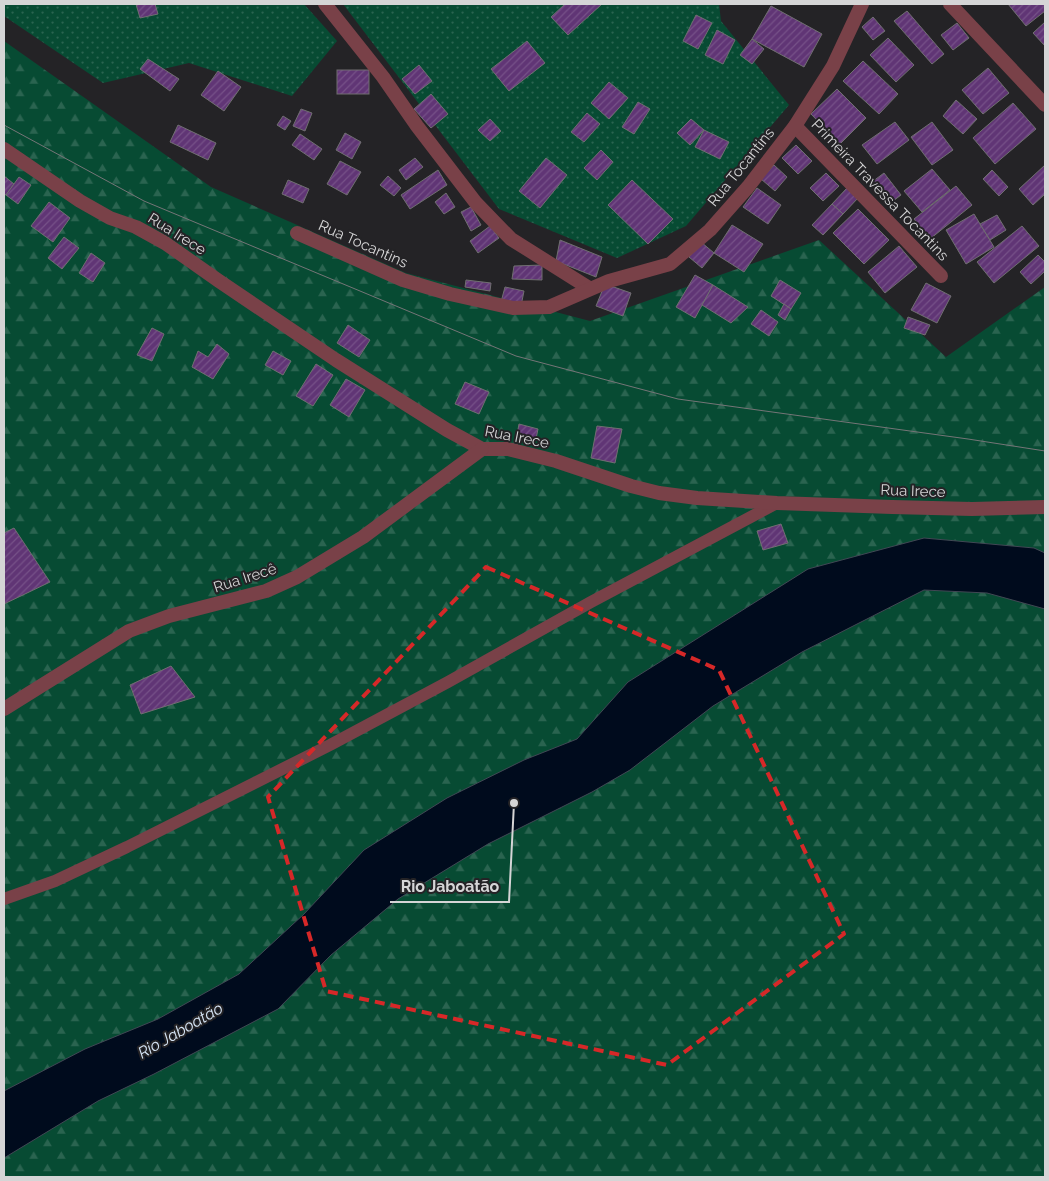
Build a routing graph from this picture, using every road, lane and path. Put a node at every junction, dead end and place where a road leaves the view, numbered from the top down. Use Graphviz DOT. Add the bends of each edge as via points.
graph roads {
  1 [pos="325,4"];
  2 [pos="862,4"];
  3 [pos="950,4"];
  4 [pos="1045,105"];
  5 [pos="795,126"];
  6 [pos="4,149"];
  7 [pos="297,233"];
  8 [pos="941,276"];
  9 [pos="589,288"];
  10 [pos="482,449"];
  11 [pos="777,503"];
  12 [pos="1045,507"];
  13 [pos="4,709"];
  14 [pos="4,899"];
  1 -- 9 [label="street" via="476,203 511,238"];
  2 -- 5 [label="street, Rua Tocantins" via="833,66"];
  3 -- 4 [label="street"];
  5 -- 8 [label="street, Primeira Travessa Tocantins"];
  5 -- 9 [label="street, Rua Tocantins" via="716,223 670,264"];
  6 -- 10 [label="street, Rua Irece" via="110,218 166,243 336,360 446,430"];
  7 -- 9 [label="street, Rua Tocantins" via="403,280 513,308 549,307"];
  10 -- 11 [label="street, Rua Irece" via="508,449 546,458 659,493"];
  10 -- 13 [label="street, Rua Irecê" via="363,537 297,577 266,591 169,616 129,631"];
  11 -- 12 [label="street, Rua Irece" via="963,509"];
  11 -- 14 [label="lane" via="330,745 127,847 55,881"];
}
